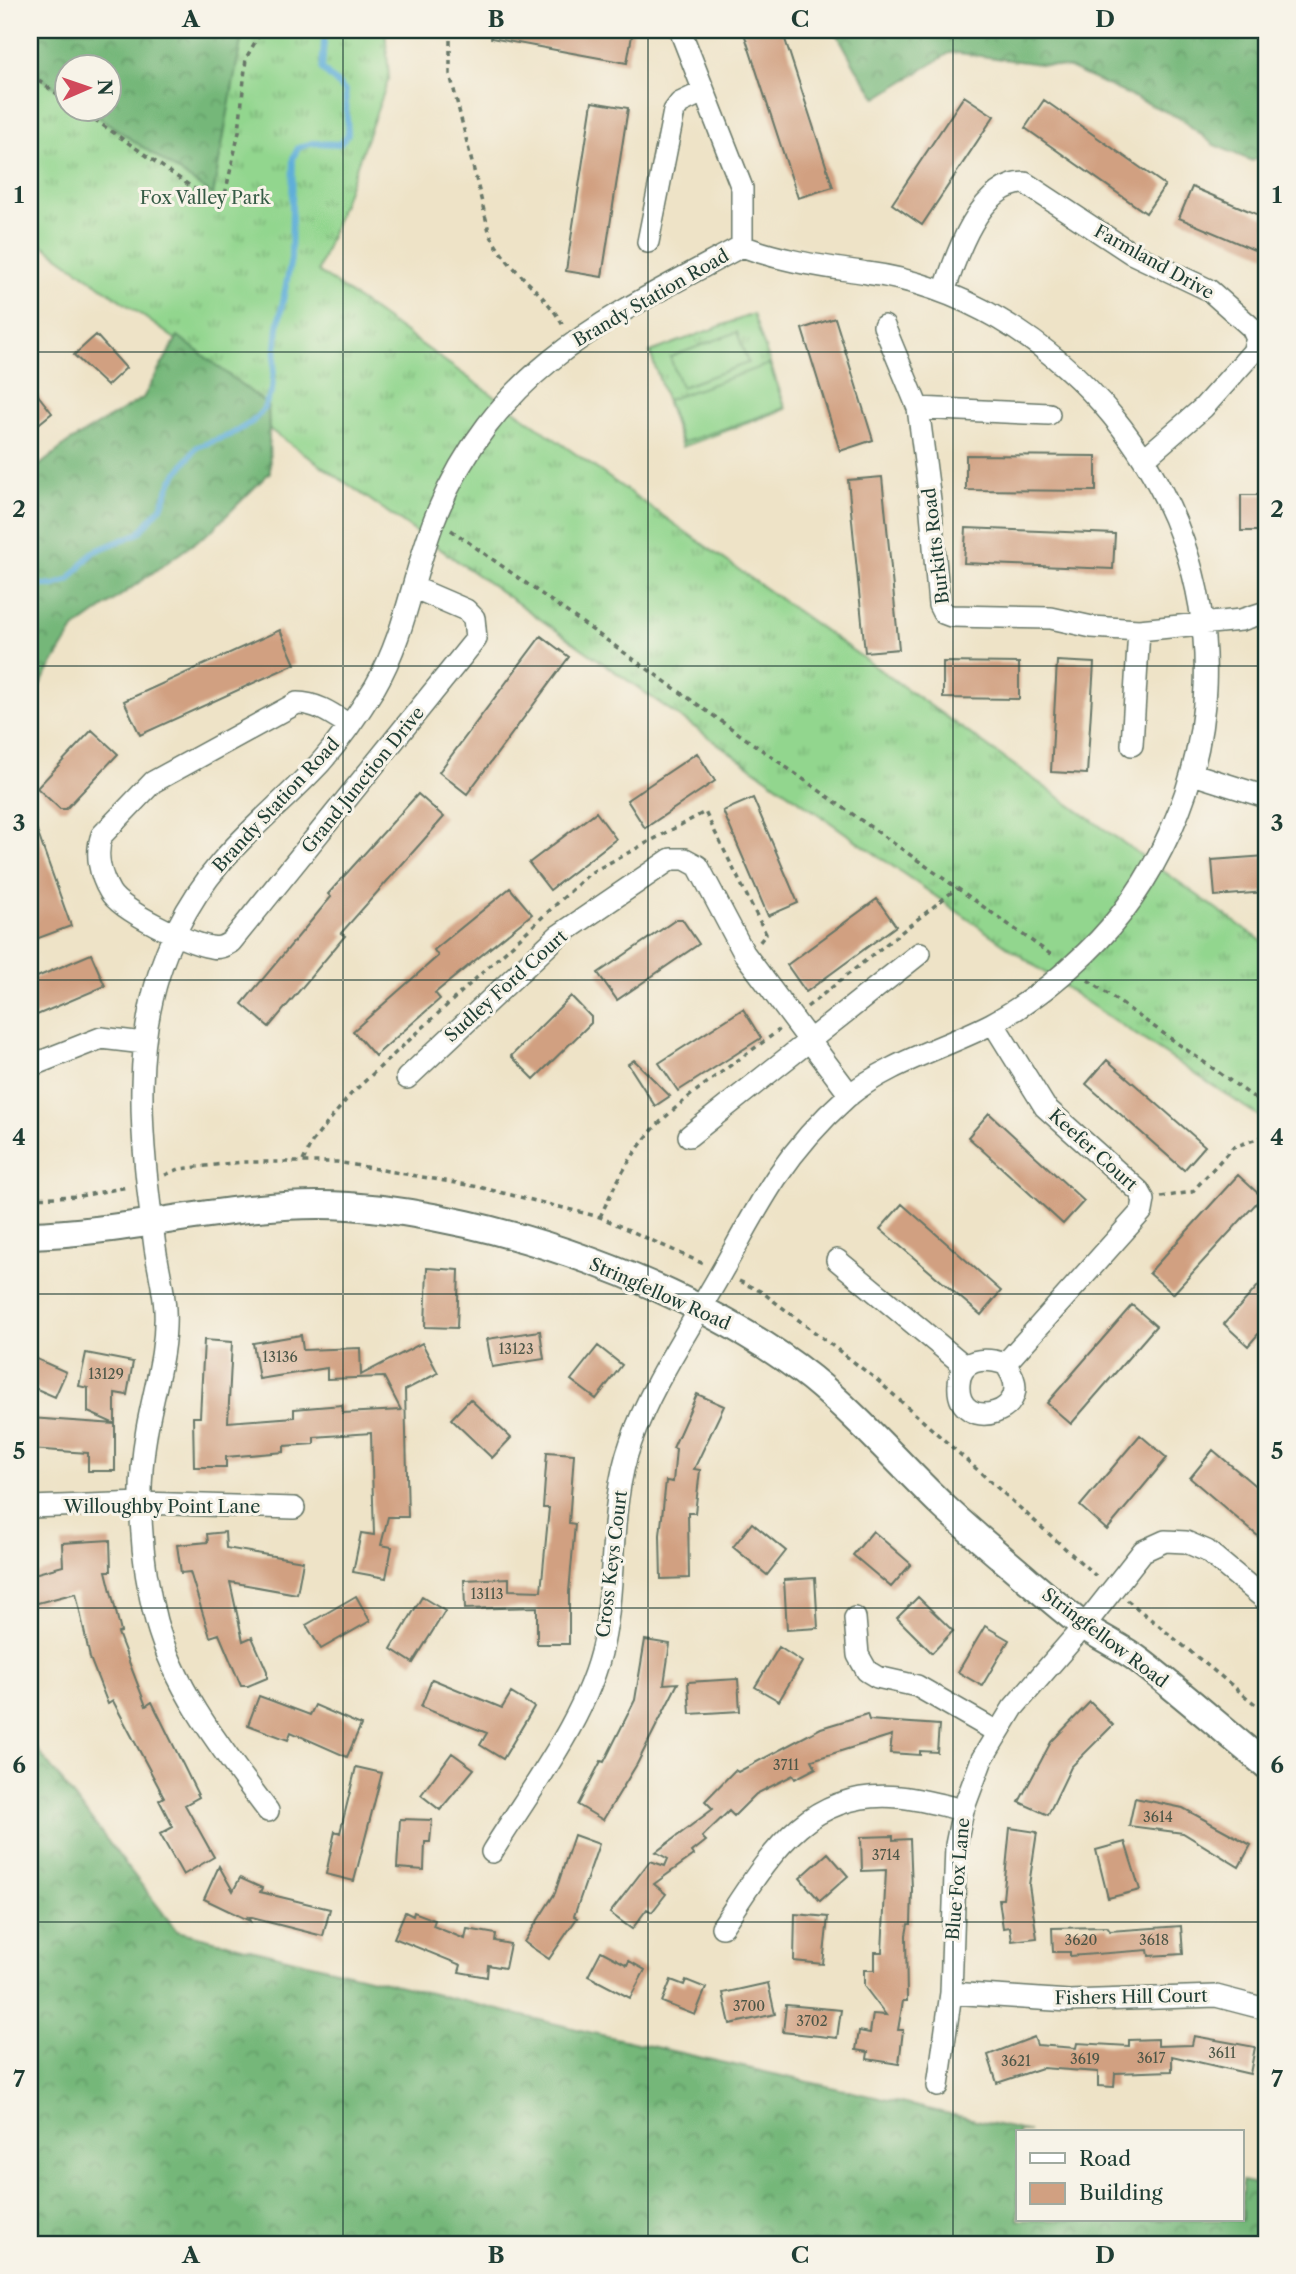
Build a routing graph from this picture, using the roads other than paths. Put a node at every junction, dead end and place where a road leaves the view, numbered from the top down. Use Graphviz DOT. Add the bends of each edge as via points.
graph roads {
  1 [pos="680,30"];
  2 [pos="703,92"];
  3 [pos="648,242"];
  4 [pos="742,246"];
  5 [pos="944,292"];
  6 [pos="884,326"];
  7 [pos="918,408"];
  8 [pos="1049,414"];
  9 [pos="1145,458"];
  10 [pos="415,588"];
  11 [pos="1266,612"];
  12 [pos="1202,624"];
  13 [pos="1139,630"];
  14 [pos="349,725"];
  15 [pos="1132,745"];
  16 [pos="1193,774"];
  17 [pos="1266,797"];
  18 [pos="175,933"];
  19 [pos="920,953"];
  20 [pos="993,1023"];
  21 [pos="811,1042"];
  22 [pos="144,1043"];
  23 [pos="30,1066"];
  24 [pos="407,1078"];
  25 [pos="850,1095"];
  26 [pos="689,1136"];
  27 [pos="152,1222"];
  28 [pos="30,1235"];
  29 [pos="837,1260"];
  30 [pos="701,1308"];
  31 [pos="1004,1364"];
  32 [pos="966,1367"];
  33 [pos="142,1503"];
  34 [pos="30,1507"];
  35 [pos="294,1508"];
  36 [pos="1266,1600"];
  37 [pos="855,1618"];
  38 [pos="1084,1626"];
  39 [pos="998,1732"];
  40 [pos="1266,1765"];
  41 [pos="963,1810"];
  42 [pos="268,1811"];
  43 [pos="492,1852"];
  44 [pos="722,1927"];
  45 [pos="951,1993"];
  46 [pos="1266,2009"];
  47 [pos="938,2086"];
  1 -- 2 [label="street"];
  2 -- 3 [label="street" via="674,111"];
  2 -- 4 [label="street" via="742,188"];
  4 -- 5 [label="street, Brandy Station Road" via="794,263 871,273"];
  4 -- 10 [label="street, Brandy Station Road" via="610,317 542,365 491,419 451,483 435,518"];
  5 -- 9 [label="street, Brandy Station Road" via="998,318 1065,365 1105,405"];
  5 -- 9 [label="street, Farmland Drive" via="958,248 996,191 1012,183 1026,183 1131,253 1209,290 1252,328 1257,339 1254,352 1203,408"];
  6 -- 7 [label="street, Burkitts Road"];
  7 -- 8 [label="street"];
  7 -- 13 [label="street, Burkitts Road" via="943,612 951,616 1051,618"];
  9 -- 12 [label="street, Brandy Station Road" via="1178,525"];
  10 -- 14 [label="street, Brandy Station Road" via="382,675"];
  10 -- 18 [label="street, Grand Junction Drive" via="466,610 474,618 477,639 231,943 209,947"];
  11 -- 12 [label="street, Burkitts Road"];
  12 -- 13 [label="street, Burkitts Road"];
  12 -- 16 [label="street, Brandy Station Road" via="1203,703"];
  13 -- 15 [label="street"];
  14 -- 18 [label="street, Brandy Station Road" via="321,761 234,844 197,893"];
  14 -- 18 [label="street" via="325,709 297,703 153,782 102,835 97,859 111,894"];
  16 -- 17 [label="street"];
  16 -- 20 [label="street, Brandy Station Road" via="1145,879 1110,928 1068,969"];
  18 -- 22 [label="street, Brandy Station Road"];
  19 -- 21 [label="street"];
  20 -- 25 [label="street, Brandy Station Road" via="918,1055"];
  20 -- 31 [label="street, Keefer Court" via="1045,1107 1144,1200 1142,1211"];
  21 -- 24 [label="street, Sudley Ford Court" via="744,953 698,866 685,859 671,859 558,936"];
  21 -- 25 [label="street, Sudley Ford Court"];
  21 -- 26 [label="street"];
  22 -- 23 [label="street" via="101,1038"];
  22 -- 27 [label="street, Brandy Station Road" via="141,1105"];
  25 -- 30 [label="street, Brandy Station Road" via="778,1174"];
  27 -- 28 [label="main road, Stringfellow Road"];
  27 -- 30 [label="main road, Stringfellow Road" via="300,1204 448,1218 588,1261"];
  27 -- 33 [label="street, Brandy Station Road" via="165,1309 164,1351 143,1462"];
  29 -- 32 [label="street"];
  30 -- 38 [label="main road, Stringfellow Road" via="761,1341 812,1380 944,1506"];
  30 -- 43 [label="street, Cross Keys Court" via="651,1396 630,1445 620,1494 609,1608 596,1669 573,1720"];
  31 -- 32 [label="street" via="977,1359"];
  31 -- 32 [label="street" via="1015,1387 1002,1411 991,1415 966,1407 959,1396 959,1381"];
  33 -- 34 [label="street, Willoughby Point Lane"];
  33 -- 35 [label="street, Willoughby Point Lane"];
  33 -- 42 [label="street, Brandy Station Road" via="146,1577 164,1643 202,1719"];
  36 -- 38 [label="street, Blue Fox Lane" via="1207,1551 1186,1542 1165,1541 1143,1551"];
  37 -- 39 [label="street" via="858,1656 867,1671 917,1686"];
  38 -- 39 [label="street, Blue Fox Lane" via="1030,1686"];
  38 -- 40 [label="main road, Stringfellow Road" via="1138,1659"];
  39 -- 41 [label="street, Blue Fox Lane" via="971,1782"];
  41 -- 44 [label="street" via="883,1796 820,1812 782,1841"];
  41 -- 45 [label="street, Blue Fox Lane" via="956,1858"];
  45 -- 46 [label="street, Fishers Hill Court" via="1069,2001 1216,1996"];
  45 -- 47 [label="street, Blue Fox Lane"];
}
